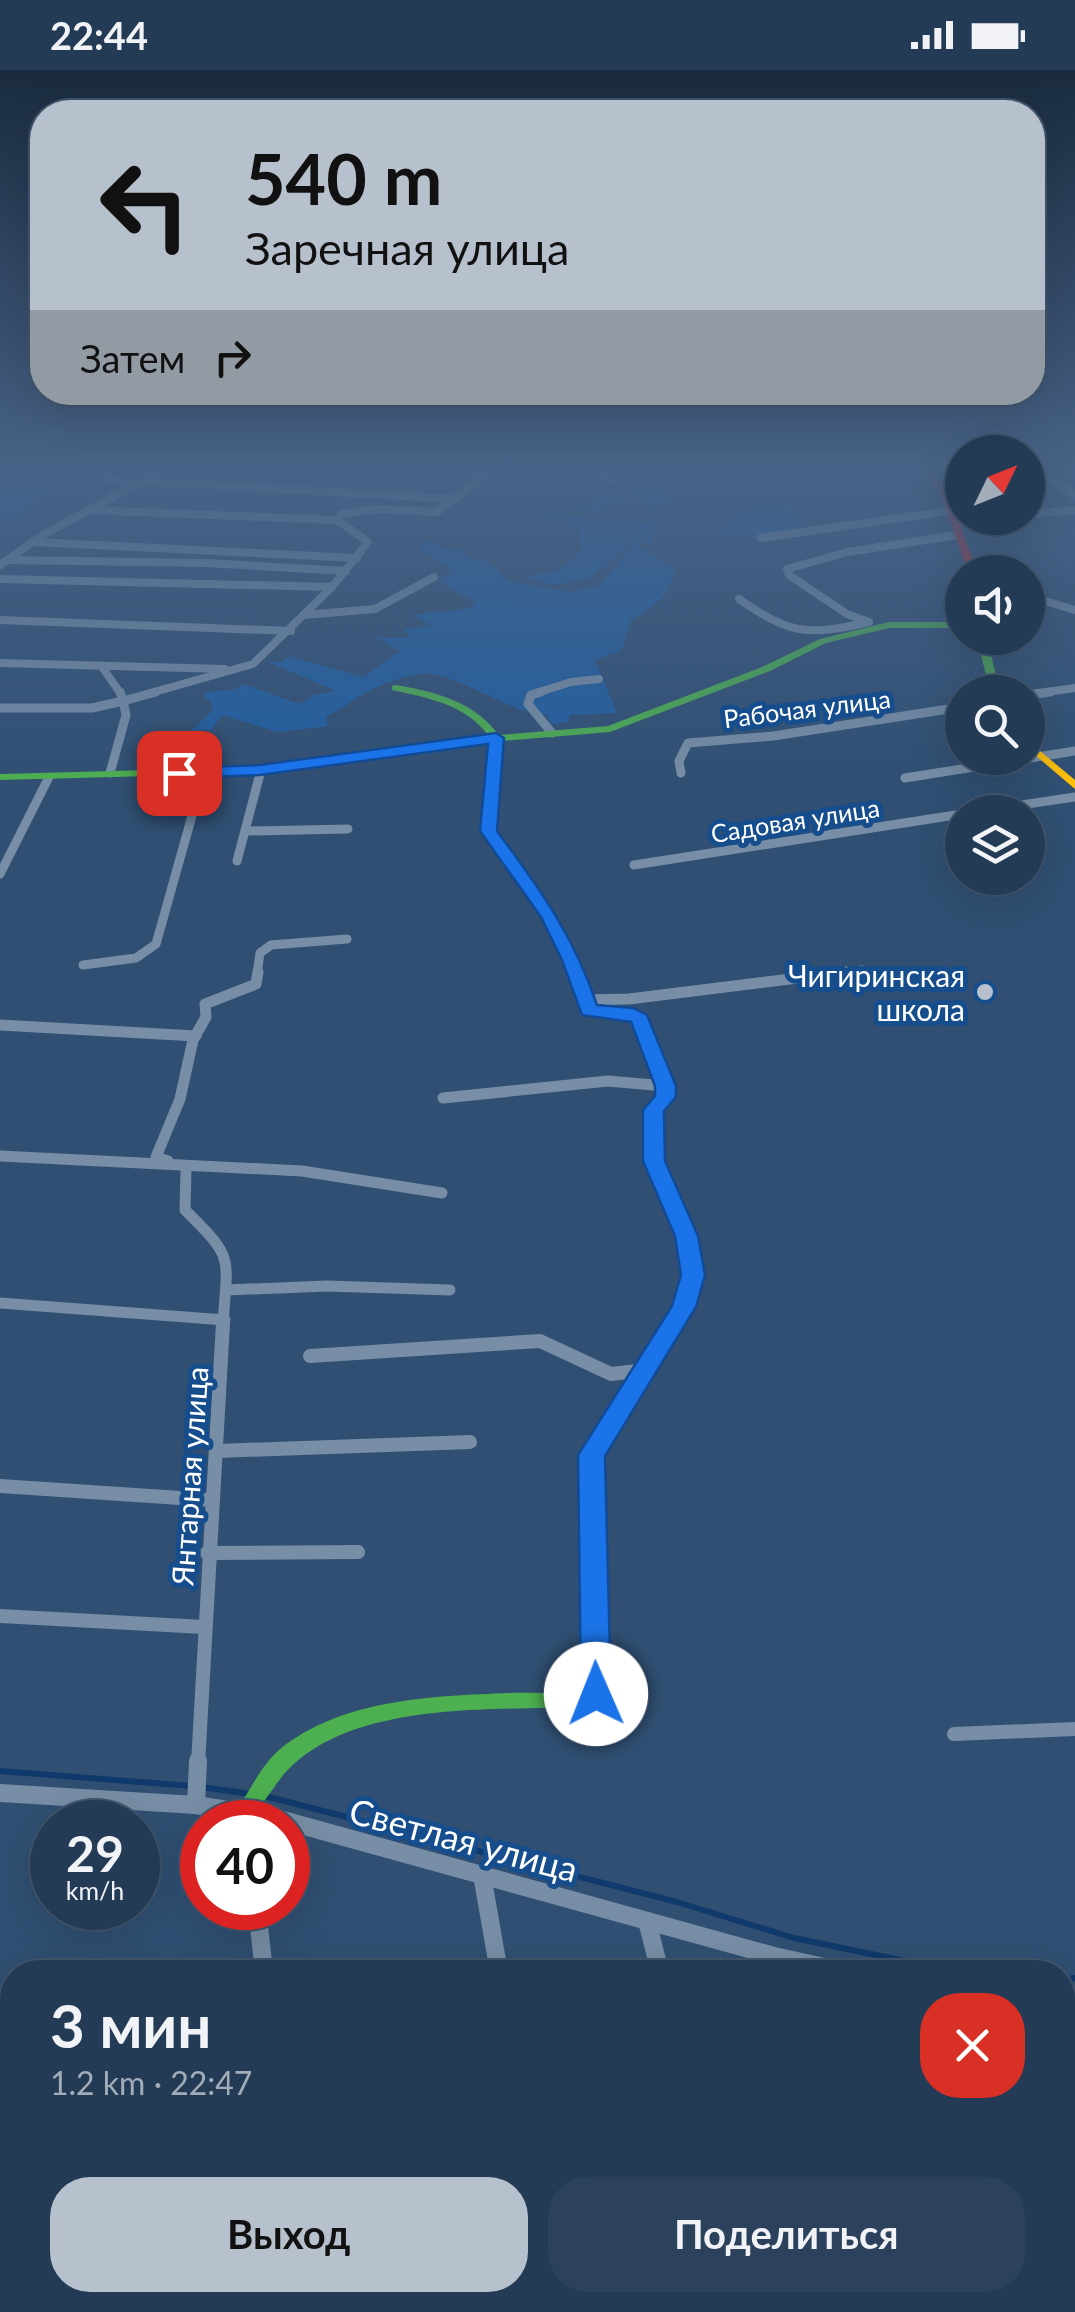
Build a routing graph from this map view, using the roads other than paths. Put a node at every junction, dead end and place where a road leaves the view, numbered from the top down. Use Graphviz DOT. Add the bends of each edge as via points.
graph roads {
  1 [pos="344,574"];
  2 [pos="789,574"];
  3 [pos="434,577"];
  4 [pos="0,580"];
  5 [pos="332,587"];
  6 [pos="739,599"];
  7 [pos="1045,601"];
  8 [pos="1075,610"];
  9 [pos="304,615"];
  10 [pos="0,620"];
  11 [pos="945,624"];
  12 [pos="291,631"];
  13 [pos="0,664"];
  14 [pos="102,667"];
  15 [pos="231,670"];
  16 [pos="599,679"];
  17 [pos="396,688"];
  18 [pos="1075,688"];
  19 [pos="1045,692"];
  20 [pos="123,700"];
  21 [pos="0,708"];
  22 [pos="945,710"];
  23 [pos="552,733"];
  24 [pos="496,738"];
  25 [pos="1075,751"];
  26 [pos="1045,756"];
  27 [pos="1045,760"];
  28 [pos="260,770"];
  29 [pos="945,772"];
  30 [pos="110,773"];
  31 [pos="204,773"];
  32 [pos="681,774"];
  33 [pos="0,777"];
  34 [pos="48,777"];
  35 [pos="905,778"];
  36 [pos="1075,786"];
  37 [pos="1075,797"];
  38 [pos="1045,801"];
  39 [pos="945,817"];
  40 [pos="348,830"];
  41 [pos="248,832"];
  42 [pos="3,859"];
  43 [pos="237,861"];
  44 [pos="634,865"];
  45 [pos="0,874"];
  46 [pos="347,939"];
  47 [pos="83,965"];
  48 [pos="862,970"];
  49 [pos="584,1000"];
  50 [pos="0,1025"];
  51 [pos="196,1036"];
  52 [pos="665,1086"];
  53 [pos="443,1098"];
  54 [pos="0,1156"];
  55 [pos="186,1167"];
  56 [pos="442,1193"];
  57 [pos="226,1290"];
  58 [pos="450,1290"];
  59 [pos="0,1303"];
  60 [pos="225,1320"];
  61 [pos="310,1356"];
  62 [pos="646,1370"];
  63 [pos="470,1442"];
  64 [pos="217,1450"];
  65 [pos="0,1486"];
  66 [pos="210,1500"];
  67 [pos="358,1552"];
  68 [pos="207,1553"];
  69 [pos="0,1616"];
  70 [pos="204,1627"];
  71 [pos="1075,1729"];
  72 [pos="954,1734"];
  73 [pos="0,1794"];
  74 [pos="196,1800"];
  75 [pos="258,1800"];
  76 [pos="180,1804"];
  77 [pos="310,1833"];
  78 [pos="482,1875"];
  79 [pos="647,1921"];
  80 [pos="259,1930"];
  81 [pos="263,1960"];
  82 [pos="497,1960"];
  83 [pos="657,1960"];
  84 [pos="800,1960"];
  1 -- 5 [label="street"];
  2 -- 6 [label="street" via="869,622 803,636"];
  3 -- 9 [label="street" via="358,614"];
  4 -- 5 [label="street"];
  5 -- 9 [label="street"];
  7 -- 8 [label="street"];
  9 -- 12 [label="street"];
  10 -- 12 [label="street"];
  11 -- 23 [label="street" via="910,623 823,641 623,726"];
  12 -- 15 [label="street" via="253,664"];
  13 -- 14 [label="street"];
  14 -- 15 [label="street"];
  14 -- 20 [label="street"];
  15 -- 20 [label="street"];
  16 -- 23 [label="street" via="531,695 528,704"];
  17 -- 24 [label="street" via="458,705"];
  18 -- 19 [label="street"];
  20 -- 21 [label="street" via="92,708"];
  20 -- 30 [label="street" via="126,715"];
  22 -- 32 [label="street, Рабочая улица" via="688,743"];
  23 -- 24 [label="street"];
  24 -- 28 [label="street"];
  24 -- 49 [label="street" via="488,831 550,917"];
  25 -- 26 [label="street"];
  27 -- 36 [label="street"];
  28 -- 31 [label="street"];
  28 -- 41 [label="street"];
  29 -- 35 [label="street"];
  30 -- 31 [label="street"];
  30 -- 34 [label="street"];
  31 -- 47 [label="street" via="156,944 136,958"];
  33 -- 34 [label="street"];
  34 -- 42 [label="street"];
  37 -- 38 [label="street"];
  39 -- 44 [label="street, Садовая улица"];
  40 -- 41 [label="street"];
  41 -- 43 [label="street"];
  42 -- 45 [label="street"];
  46 -- 51 [label="street" via="271,945 260,953 256,984 206,1004"];
  48 -- 49 [label="street"];
  49 -- 52 [label="street" via="596,1014 640,1020"];
  50 -- 51 [label="street"];
  51 -- 55 [label="street" via="156,1157"];
  52 -- 53 [label="street" via="608,1081"];
  52 -- 62 [label="street" via="654,1110 654,1161 686,1236 693,1275 684,1307"];
  54 -- 55 [label="street"];
  55 -- 56 [label="street" via="302,1171"];
  55 -- 57 [label="street, Янтарная улица" via="185,1210 223,1247"];
  57 -- 58 [label="street"];
  57 -- 60 [label="street, Янтарная улица"];
  59 -- 60 [label="street"];
  60 -- 64 [label="street, Янтарная улица"];
  61 -- 62 [label="street" via="540,1341 611,1374"];
  62 -- 75 [label="street" via="592,1455 596,1694 379,1715 337,1726 288,1754"];
  63 -- 64 [label="street"];
  64 -- 66 [label="street, Янтарная улица"];
  65 -- 66 [label="street"];
  66 -- 68 [label="street, Янтарная улица"];
  67 -- 68 [label="street"];
  68 -- 70 [label="street, Янтарная улица"];
  69 -- 70 [label="street"];
  70 -- 74 [label="street, Янтарная улица"];
  71 -- 72 [label="street"];
  73 -- 76 [label="street, Светлая улица"];
  77 -- 78 [label="street, Светлая улица"];
  78 -- 79 [label="street, Светлая улица"];
  78 -- 82 [label="street"];
  79 -- 83 [label="street"];
  79 -- 84 [label="street, Светлая улица"];
  80 -- 81 [label="street"];
}
